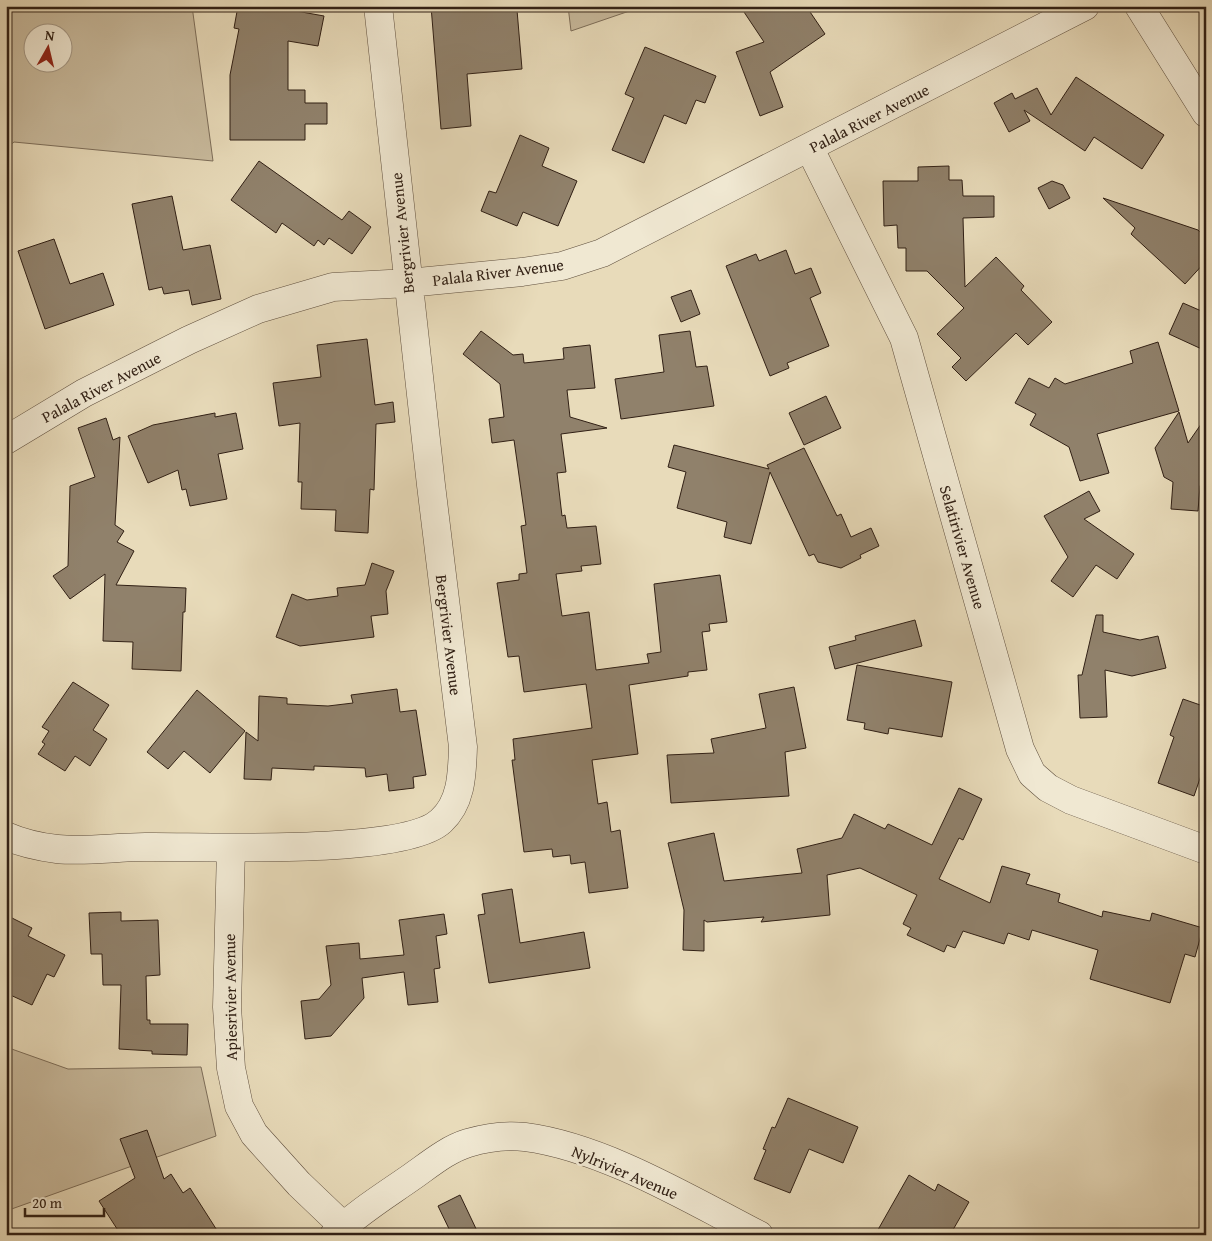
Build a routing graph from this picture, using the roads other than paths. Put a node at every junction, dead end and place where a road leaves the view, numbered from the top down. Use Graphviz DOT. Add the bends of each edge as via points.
graph roads {
  1 [pos="378,6"];
  2 [pos="1084,6"];
  3 [pos="1139,6"];
  4 [pos="1206,113"];
  5 [pos="810,149"];
  6 [pos="408,283"];
  7 [pos="6,440"];
  8 [pos="6,836"];
  9 [pos="230,848"];
  10 [pos="1206,850"];
  11 [pos="338,1230"];
  12 [pos="759,1235"];
  1 -- 6 [label="street, Bergrivier Avenue"];
  2 -- 5 [label="street, Palala River Avenue"];
  3 -- 4 [label="street"];
  5 -- 6 [label="street, Palala River Avenue" via="602,253 562,266"];
  5 -- 10 [label="street, Selatirivier Avenue" via="904,338 1020,749 1032,774 1048,788 1072,800"];
  6 -- 7 [label="street, Palala River Avenue" via="332,287 258,309 84,393"];
  6 -- 9 [label="street, Bergrivier Avenue" via="463,747 460,786 454,805 441,822 420,831 364,842"];
  8 -- 9 [label="street, Bergrivier Avenue" via="30,845 59,849"];
  9 -- 11 [label="street, Apiesrivier Avenue" via="227,1007 231,1068 240,1106 254,1134"];
  11 -- 12 [label="street, Nylrivier Avenue" via="440,1157 466,1143 489,1138 524,1137 588,1154 618,1166"];
}
